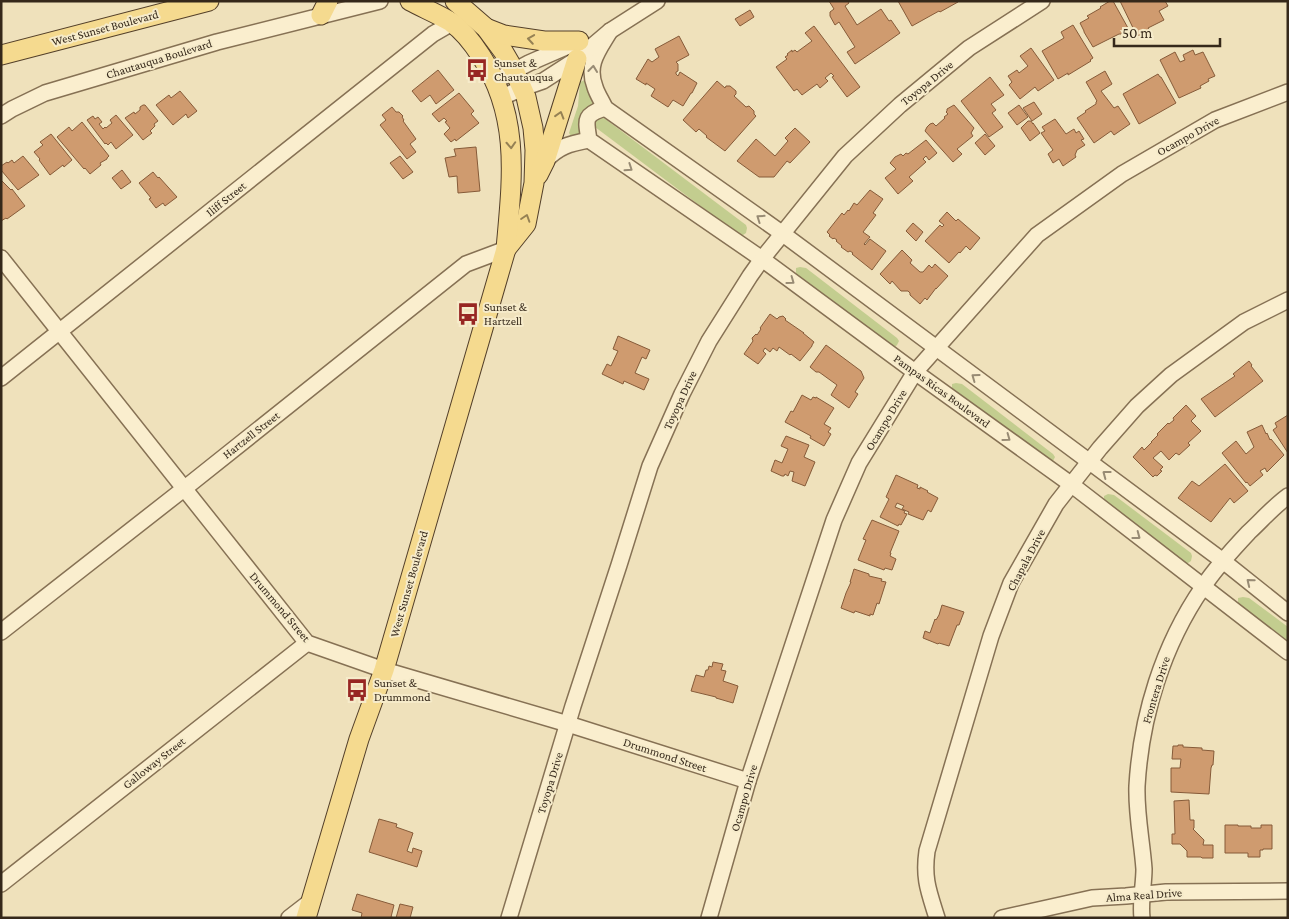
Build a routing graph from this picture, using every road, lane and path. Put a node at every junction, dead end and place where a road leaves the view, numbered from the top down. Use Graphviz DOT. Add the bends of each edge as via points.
graph roads {
  1 [pos="209,1"];
  2 [pos="380,1"];
  3 [pos="410,1"];
  4 [pos="456,1"];
  5 [pos="657,1"];
  6 [pos="1042,1"];
  7 [pos="325,8"];
  8 [pos="452,23"];
  9 [pos="486,28"];
  10 [pos="610,31"];
  11 [pos="578,50"];
  12 [pos="1,55"];
  13 [pos="514,70"];
  14 [pos="523,88"];
  15 [pos="498,89"];
  16 [pos="1288,92"];
  17 [pos="605,108"];
  18 [pos="1,116"];
  19 [pos="589,140"];
  20 [pos="545,161"];
  21 [pos="534,183"];
  22 [pos="783,234"];
  23 [pos="506,249"];
  24 [pos="1,258"];
  25 [pos="762,259"];
  26 [pos="1288,300"];
  27 [pos="60,332"];
  28 [pos="936,348"];
  29 [pos="915,372"];
  30 [pos="1,378"];
  31 [pos="1089,462"];
  32 [pos="1072,485"];
  33 [pos="185,488"];
  34 [pos="1288,496"];
  35 [pos="1223,561"];
  36 [pos="1203,586"];
  37 [pos="1288,612"];
  38 [pos="1,632"];
  39 [pos="307,643"];
  40 [pos="1288,652"];
  41 [pos="384,670"];
  42 [pos="568,724"];
  43 [pos="748,781"];
  44 [pos="1,884"];
  45 [pos="1288,891"];
  46 [pos="1142,895"];
  47 [pos="308,909"];
  48 [pos="289,918"];
  49 [pos="509,918"];
  50 [pos="709,918"];
  51 [pos="938,918"];
  52 [pos="1002,918"];
  53 [pos="1142,918"];
  1 -- 12 [label="main road, West Sunset Boulevard"];
  2 -- 7 [label="street, Chautauqua Boulevard"];
  3 -- 8 [label="main road, West Sunset Boulevard"];
  4 -- 9 [label="main road, West Sunset Boulevard"];
  5 -- 10 [label="street"];
  6 -- 22 [label="street, Toyopa Drive" via="970,48 900,105 845,156"];
  7 -- 18 [label="street, Chautauqua Boulevard" via="45,93"];
  8 -- 15 [label="main road, West Sunset Boulevard" via="474,44"];
  8 -- 27 [label="street, Iliff Street" via="433,34"];
  11 -- 9 [label="main road, one-way" via="504,35"];
  9 -- 13 [label="main road, West Sunset Boulevard"];
  10 -- 11 [label="street"];
  17 -- 10 [label="street, one-way" via="591,73 592,63"];
  11 -- 13 [label="street"];
  11 -- 14 [label="street" via="543,81"];
  20 -- 11 [label="main road, one-way"];
  13 -- 14 [label="main road, West Sunset Boulevard"];
  13 -- 15 [label="street"];
  14 -- 15 [label="street"];
  14 -- 21 [label="main road, West Sunset Boulevard" via="533,128"];
  15 -- 23 [label="main road, West Sunset Boulevard, one-way" via="506,111 511,143"];
  16 -- 28 [label="street, Ocampo Drive" via="1215,120 1122,174 1053,224 1038,235"];
  17 -- 19 [label="street" via="588,117"];
  22 -- 17 [label="street, one-way"];
  19 -- 20 [label="street" via="559,148"];
  19 -- 25 [label="street, Pampas Ricas Boulevard, one-way"];
  20 -- 21 [label="main road"];
  23 -- 21 [label="main road, West Sunset Boulevard, one-way" via="526,224"];
  22 -- 25 [label="street, Toyopa Drive"];
  22 -- 28 [label="street"];
  23 -- 33 [label="street, Hartzell Street" via="466,264"];
  23 -- 41 [label="main road, West Sunset Boulevard"];
  24 -- 27 [label="street, Drummond Street"];
  25 -- 29 [label="street, Pampas Ricas Boulevard, one-way"];
  25 -- 42 [label="street, Toyopa Drive" via="709,341 650,466"];
  26 -- 31 [label="street, Chapala Drive" via="1244,322 1170,374 1137,406"];
  27 -- 30 [label="street, Iliff Street"];
  27 -- 33 [label="street, Drummond Street"];
  28 -- 29 [label="street, Ocampo Drive"];
  31 -- 28 [label="street, one-way"];
  29 -- 32 [label="street, Pampas Ricas Boulevard, one-way"];
  29 -- 43 [label="street, Ocampo Drive" via="859,463 834,520"];
  31 -- 32 [label="street, Chapala Drive"];
  35 -- 31 [label="street, one-way"];
  32 -- 36 [label="street, Pampas Ricas Boulevard, one-way"];
  32 -- 51 [label="street, Chapala Drive" via="1056,504 1011,583 988,646 927,851 925,876"];
  33 -- 38 [label="street, Hartzell Street"];
  33 -- 39 [label="street, Drummond Street"];
  34 -- 35 [label="street, Frontera Drive"];
  35 -- 36 [label="street, Frontera Drive"];
  37 -- 35 [label="street, one-way"];
  36 -- 40 [label="street, Pampas Ricas Boulevard"];
  36 -- 46 [label="street, Frontera Drive" via="1164,659 1148,708 1137,787 1144,870"];
  39 -- 41 [label="street, Drummond Street"];
  39 -- 44 [label="street, Galloway Street"];
  41 -- 42 [label="street, Drummond Street"];
  41 -- 47 [label="main road, West Sunset Boulevard" via="359,739"];
  42 -- 43 [label="street, Drummond Street"];
  42 -- 49 [label="street, Toyopa Drive"];
  43 -- 50 [label="street, Ocampo Drive"];
  45 -- 46 [label="street, Alma Real Drive"];
  46 -- 52 [label="street, Alma Real Drive" via="1092,898"];
  46 -- 53 [label="street, Frontera Drive"];
  47 -- 48 [label="street"];
}
